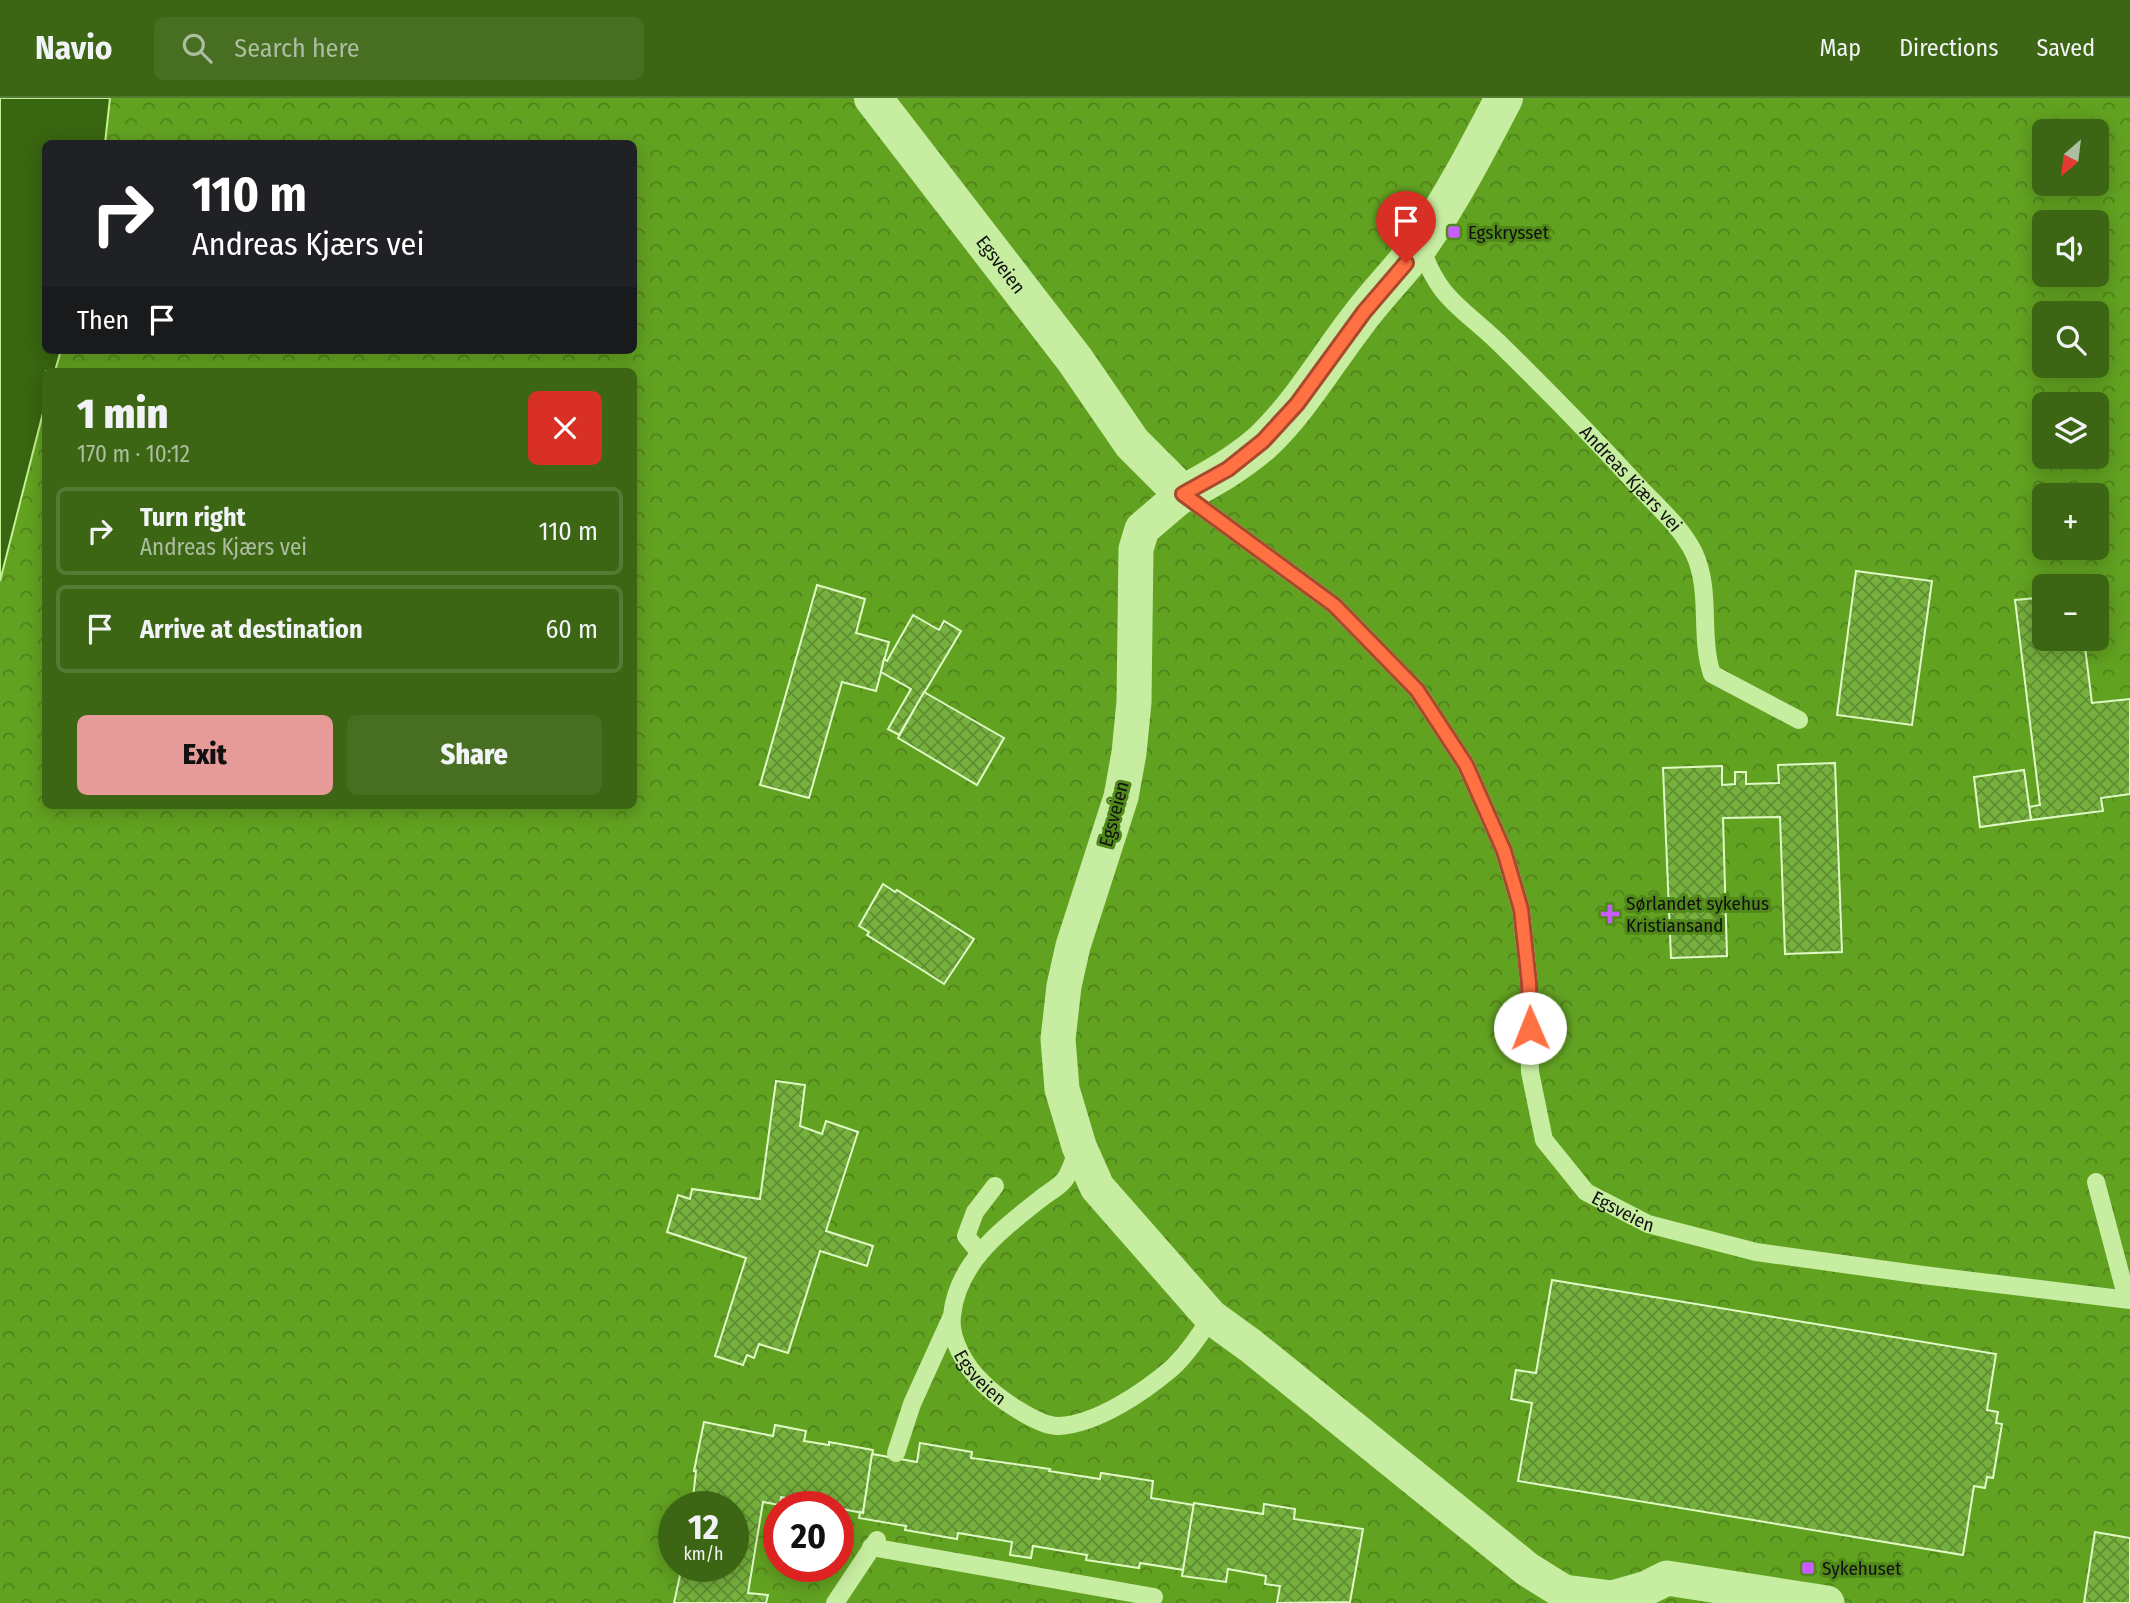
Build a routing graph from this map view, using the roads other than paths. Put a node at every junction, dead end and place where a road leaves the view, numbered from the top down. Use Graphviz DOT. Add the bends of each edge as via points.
graph roads {
  1 [pos="873,98"];
  2 [pos="1504,98"];
  3 [pos="1420,244"];
  4 [pos="1183,494"];
  5 [pos="1800,720"];
  6 [pos="1079,1146"];
  7 [pos="2095,1182"];
  8 [pos="995,1186"];
  9 [pos="979,1252"];
  10 [pos="2128,1300"];
  11 [pos="1211,1317"];
  12 [pos="951,1318"];
  13 [pos="896,1452"];
  14 [pos="1154,1597"];
  15 [pos="1570,1597"];
  16 [pos="835,1603"];
  17 [pos="1827,1603"];
  1 -- 4 [label="street, Egsveien" via="1075,360 1132,443"];
  2 -- 3 [label="street"];
  3 -- 4 [label="street" via="1297,404 1263,441 1228,469"];
  3 -- 5 [label="lane, Andreas Kjærs vei" via="1443,293 1621,467 1687,542 1699,570 1712,674"];
  4 -- 6 [label="street, Egsveien" via="1142,529 1136,549 1129,753 1121,797 1064,986 1058,1039 1062,1089"];
  4 -- 10 [label="lane, Egsveien" via="1334,605 1417,690 1466,765 1504,851 1521,909 1529,983 1530,1072 1544,1140 1586,1192 1648,1224 1756,1252"];
  6 -- 9 [label="lane, Egsveien" via="1066,1178"];
  6 -- 11 [label="street, Egsveien" via="1097,1187"];
  7 -- 10 [label="lane"];
  8 -- 9 [label="lane" via="975,1212 966,1236"];
  9 -- 12 [label="lane, Egsveien" via="958,1289"];
  11 -- 12 [label="lane, Egsveien" via="1173,1367 1138,1393 1094,1418 1057,1427 995,1396 970,1371"];
  11 -- 15 [label="street, Egsveien" via="1527,1569"];
  12 -- 13 [label="lane"];
  14 -- 16 [label="lane" via="874,1543"];
  15 -- 17 [label="street, Egsveien" via="1612,1598 1667,1578"];
}
